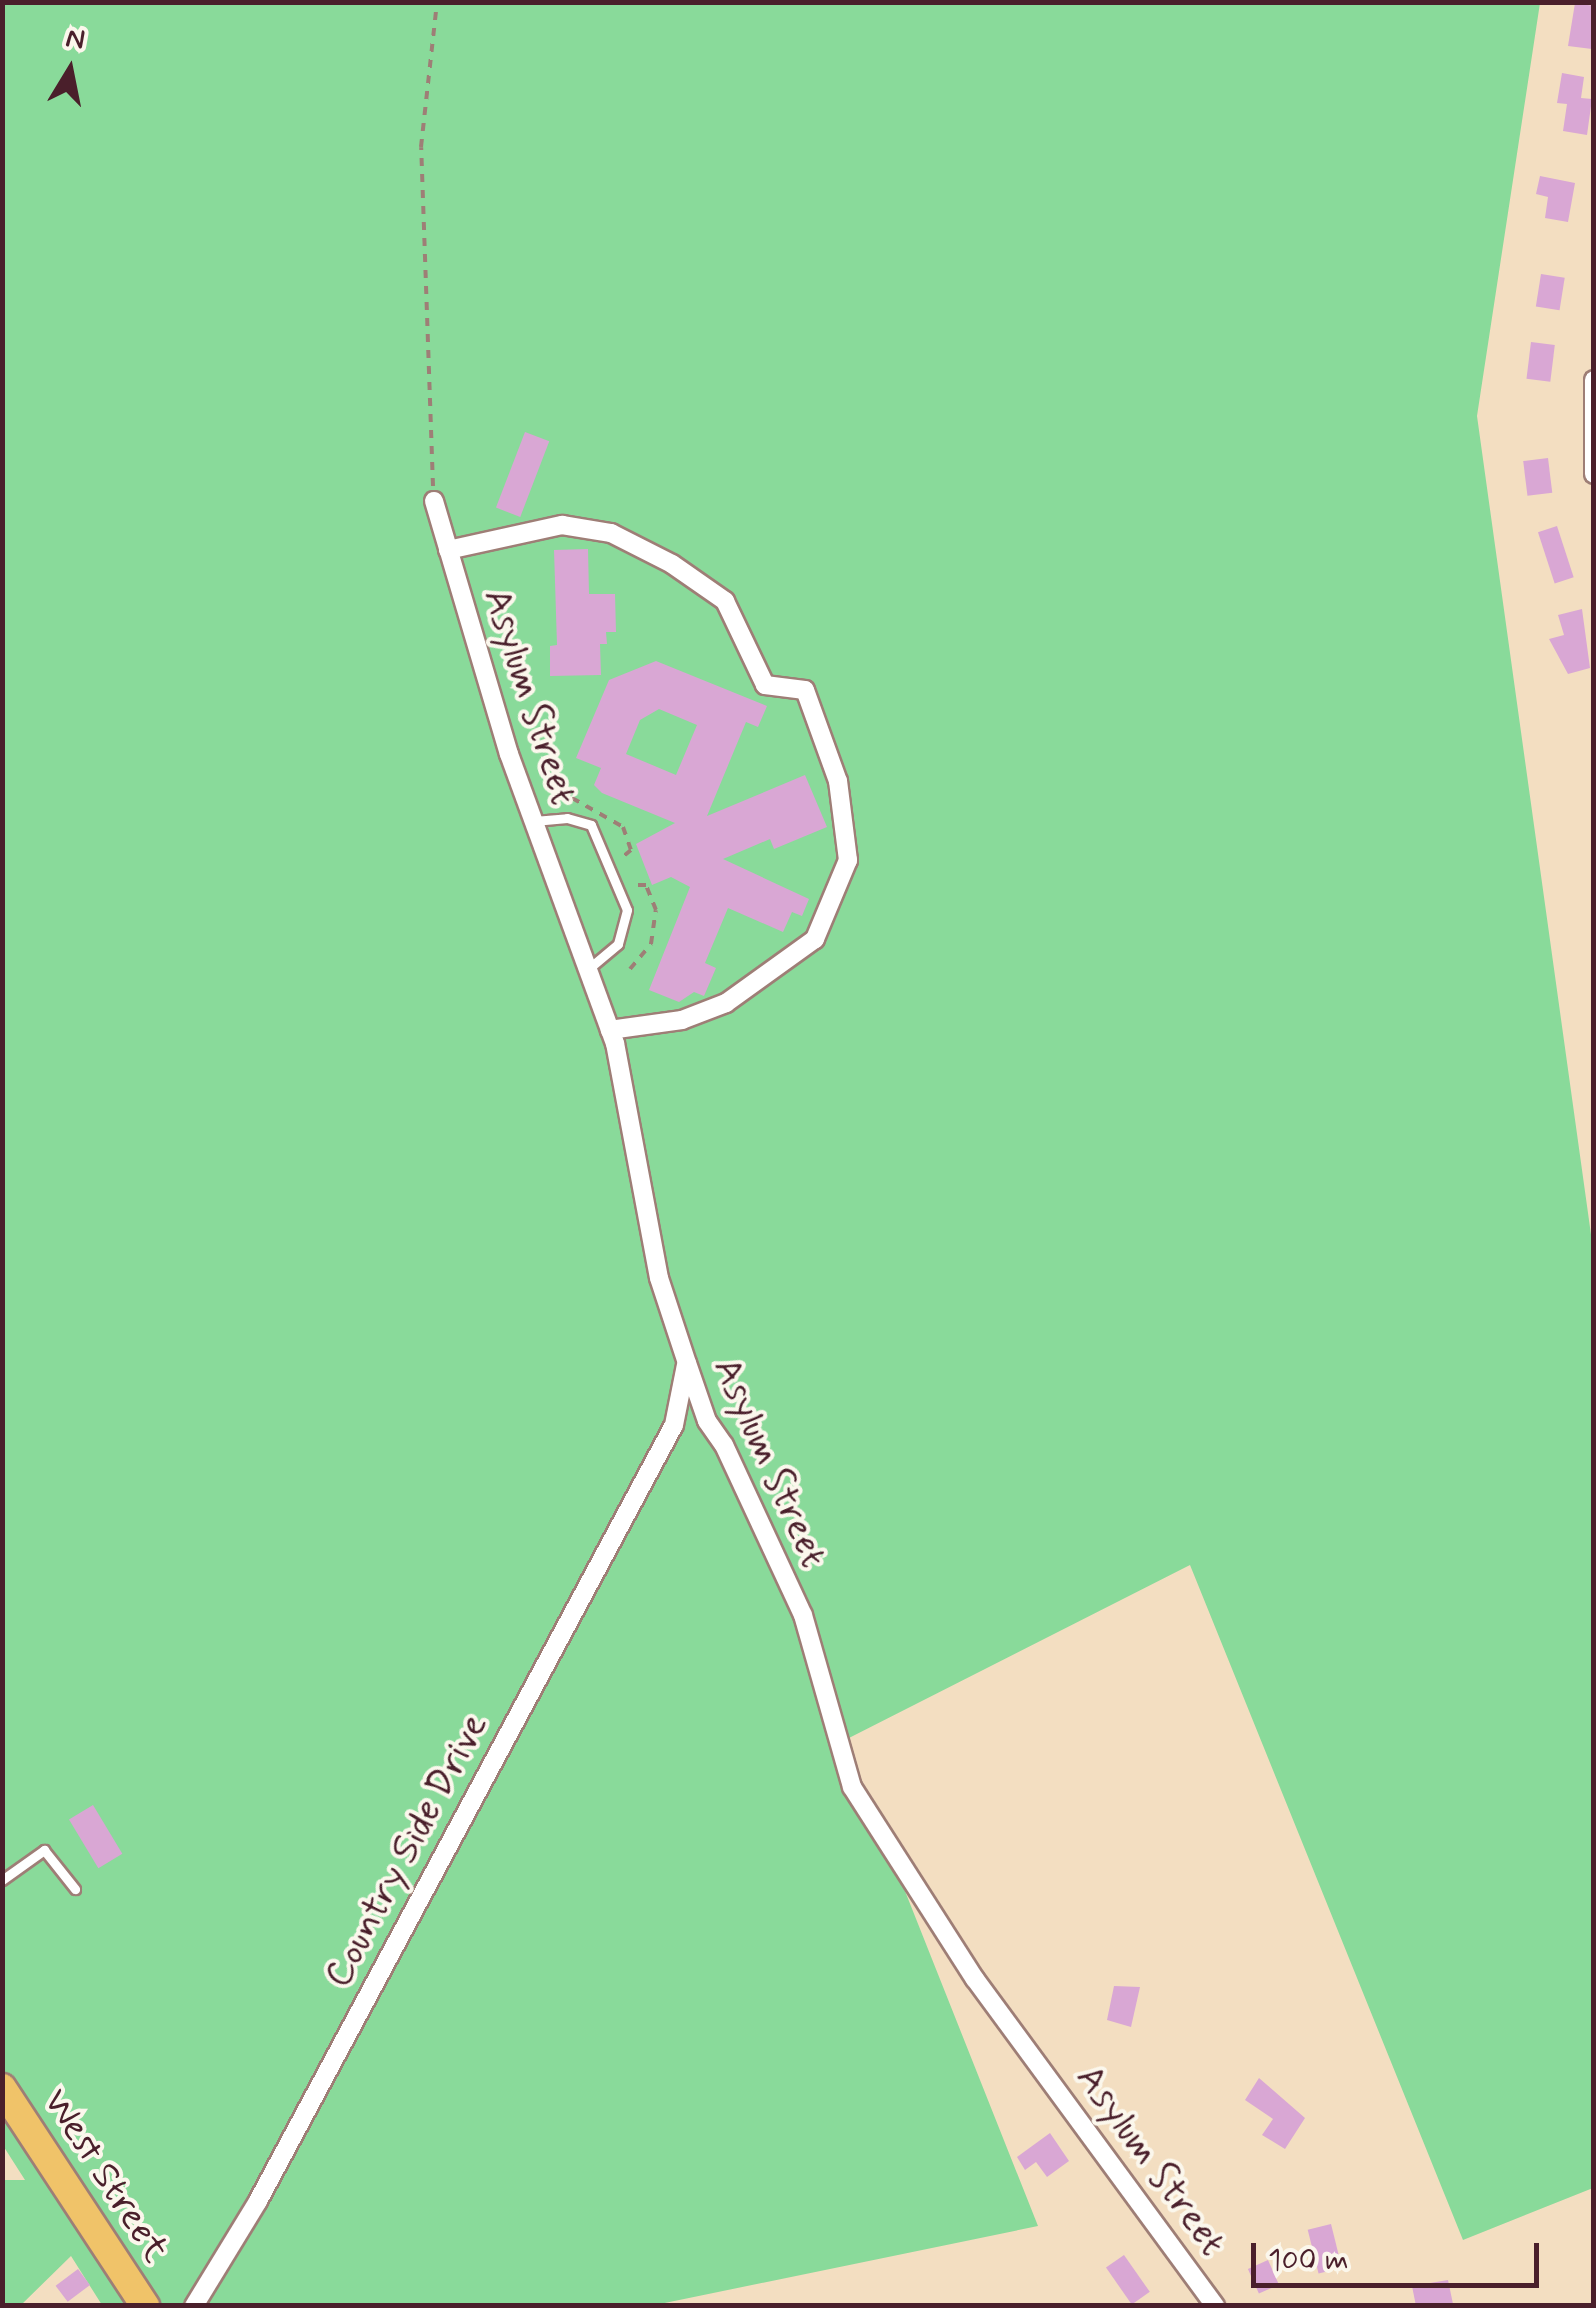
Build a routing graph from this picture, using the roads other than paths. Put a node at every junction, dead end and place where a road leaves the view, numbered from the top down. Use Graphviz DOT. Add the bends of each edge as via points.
graph roads {
  1 [pos="1594,380"];
  2 [pos="1594,474"];
  3 [pos="434,501"];
  4 [pos="448,550"];
  5 [pos="534,821"];
  6 [pos="588,969"];
  7 [pos="610,1030"];
  8 [pos="687,1363"];
  9 [pos="706,1421"];
  10 [pos="674,1425"];
  11 [pos="2,1880"];
  12 [pos="76,1889"];
  13 [pos="2,2088"];
  14 [pos="145,2306"];
  15 [pos="194,2306"];
  16 [pos="1215,2306"];
  1 -- 2 [label="street"];
  3 -- 4 [label="street, Asylum Street"];
  4 -- 5 [label="street, Asylum Street"];
  4 -- 7 [label="street" via="562,526 611,532 672,564 725,602 765,685 804,690 838,781 848,860 816,939 726,1003 682,1020"];
  5 -- 6 [label="street, Asylum Street"];
  5 -- 6 [label="lane" via="567,818 591,825 627,910 618,944"];
  6 -- 7 [label="street, Asylum Street"];
  7 -- 8 [label="street, Asylum Street" via="660,1278"];
  8 -- 9 [label="street, Asylum Street"];
  8 -- 10 [label="street, Country Side Drive"];
  9 -- 10 [label="street" via="685,1418"];
  9 -- 16 [label="street, Asylum Street" via="724,1445 803,1615 852,1787 975,1979"];
  10 -- 15 [label="street, Country Side Drive" via="258,2202"];
  11 -- 12 [label="lane" via="44,1850"];
  13 -- 14 [label="main road, West Street"];
}
